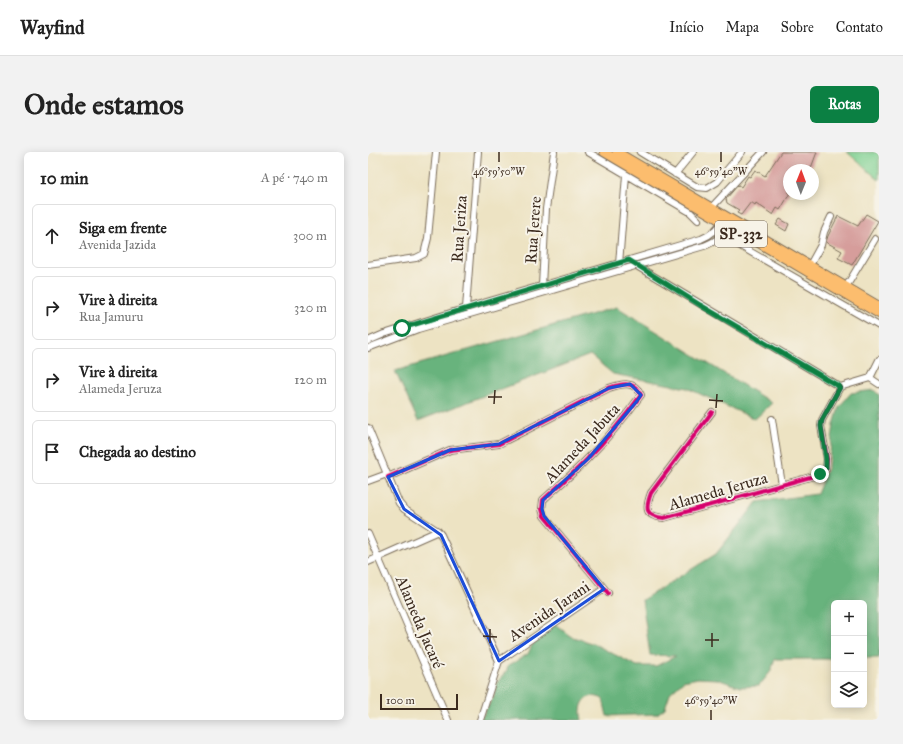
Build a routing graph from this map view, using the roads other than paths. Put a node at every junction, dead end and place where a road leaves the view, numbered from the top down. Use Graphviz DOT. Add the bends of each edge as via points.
graph roads {
  1 [pos="436,152"];
  2 [pos="478,152"];
  3 [pos="554,152"];
  4 [pos="588,152"];
  5 [pos="604,152"];
  6 [pos="617,152"];
  7 [pos="640,152"];
  8 [pos="693,152"];
  9 [pos="742,152"];
  10 [pos="763,152"];
  11 [pos="675,174"];
  12 [pos="626,175"];
  13 [pos="711,208"];
  14 [pos="832,217"];
  15 [pos="723,219"];
  16 [pos="698,220"];
  17 [pos="732,224"];
  18 [pos="723,236"];
  19 [pos="875,239"];
  20 [pos="629,260"];
  21 [pos="619,264"];
  22 [pos="368,265"];
  23 [pos="810,265"];
  24 [pos="636,266"];
  25 [pos="542,286"];
  26 [pos="846,287"];
  27 [pos="544,293"];
  28 [pos="879,306"];
  29 [pos="466,308"];
  30 [pos="879,314"];
  31 [pos="468,315"];
  32 [pos="879,326"];
  33 [pos="368,341"];
  34 [pos="368,348"];
  35 [pos="879,360"];
  36 [pos="870,378"];
  37 [pos="879,384"];
  38 [pos="840,387"];
  39 [pos="712,412"];
  40 [pos="772,419"];
  41 [pos="368,428"];
  42 [pos="388,475"];
  43 [pos="368,482"];
  44 [pos="782,485"];
  45 [pos="438,530"];
  46 [pos="368,534"];
  47 [pos="378,558"];
  48 [pos="368,562"];
  49 [pos="606,591"];
  50 [pos="499,661"];
  51 [pos="448,720"];
  52 [pos="480,720"];
  1 -- 22 [label="street" via="428,238 424,254 416,258"];
  2 -- 29 [label="street, Rua Jeriza"];
  3 -- 25 [label="street, Rua Jerere" via="546,209"];
  4 -- 12 [label="street"];
  5 -- 15 [label="main road, SP-332"];
  6 -- 13 [label="main road, SP-332"];
  7 -- 11 [label="street"];
  8 -- 11 [label="street"];
  9 -- 11 [label="street" via="713,186 707,188 698,187"];
  10 -- 13 [label="street"];
  12 -- 16 [label="street" via="690,212"];
  12 -- 21 [label="street"];
  13 -- 15 [label="main road, SP-332"];
  14 -- 23 [label="street"];
  15 -- 17 [label="main road, SP-332"];
  15 -- 20 [label="street" via="710,235 701,239"];
  17 -- 18 [label="street"];
  17 -- 23 [label="main road, SP-332"];
  17 -- 30 [label="main road, SP-332"];
  18 -- 24 [label="street" via="716,242"];
  18 -- 32 [label="street"];
  19 -- 26 [label="street"];
  20 -- 21 [label="street"];
  20 -- 24 [label="street"];
  21 -- 25 [label="street"];
  23 -- 26 [label="main road, SP-332"];
  24 -- 27 [label="street"];
  24 -- 38 [label="street"];
  25 -- 27 [label="street, Rua Jerere" via="547,288"];
  25 -- 29 [label="street"];
  26 -- 28 [label="main road, SP-332"];
  27 -- 31 [label="street"];
  29 -- 31 [label="street, Rua Jeriza" via="463,312"];
  29 -- 33 [label="street"];
  31 -- 34 [label="street" via="394,337"];
  35 -- 36 [label="street"];
  36 -- 37 [label="street"];
  36 -- 38 [label="street"];
  38 -- 44 [label="street, Alameda Jeruza" via="822,420 826,468 817,475"];
  39 -- 44 [label="street, Alameda Jeruza" via="651,493 647,504 649,514 664,518"];
  40 -- 44 [label="street"];
  41 -- 42 [label="street"];
  42 -- 43 [label="street"];
  42 -- 45 [label="street" via="399,504"];
  42 -- 49 [label="street, Alameda Jabuta" via="450,450 499,444 609,388 624,383 630,384 641,394 637,401 588,459 543,500 544,516"];
  45 -- 47 [label="street"];
  45 -- 50 [label="street"];
  46 -- 47 [label="street, Alameda Jacaré"];
  47 -- 48 [label="street"];
  47 -- 51 [label="street, Alameda Jacaré"];
  49 -- 50 [label="street, Avenida Jarani"];
  50 -- 52 [label="street, Avenida Jarani"];
}
